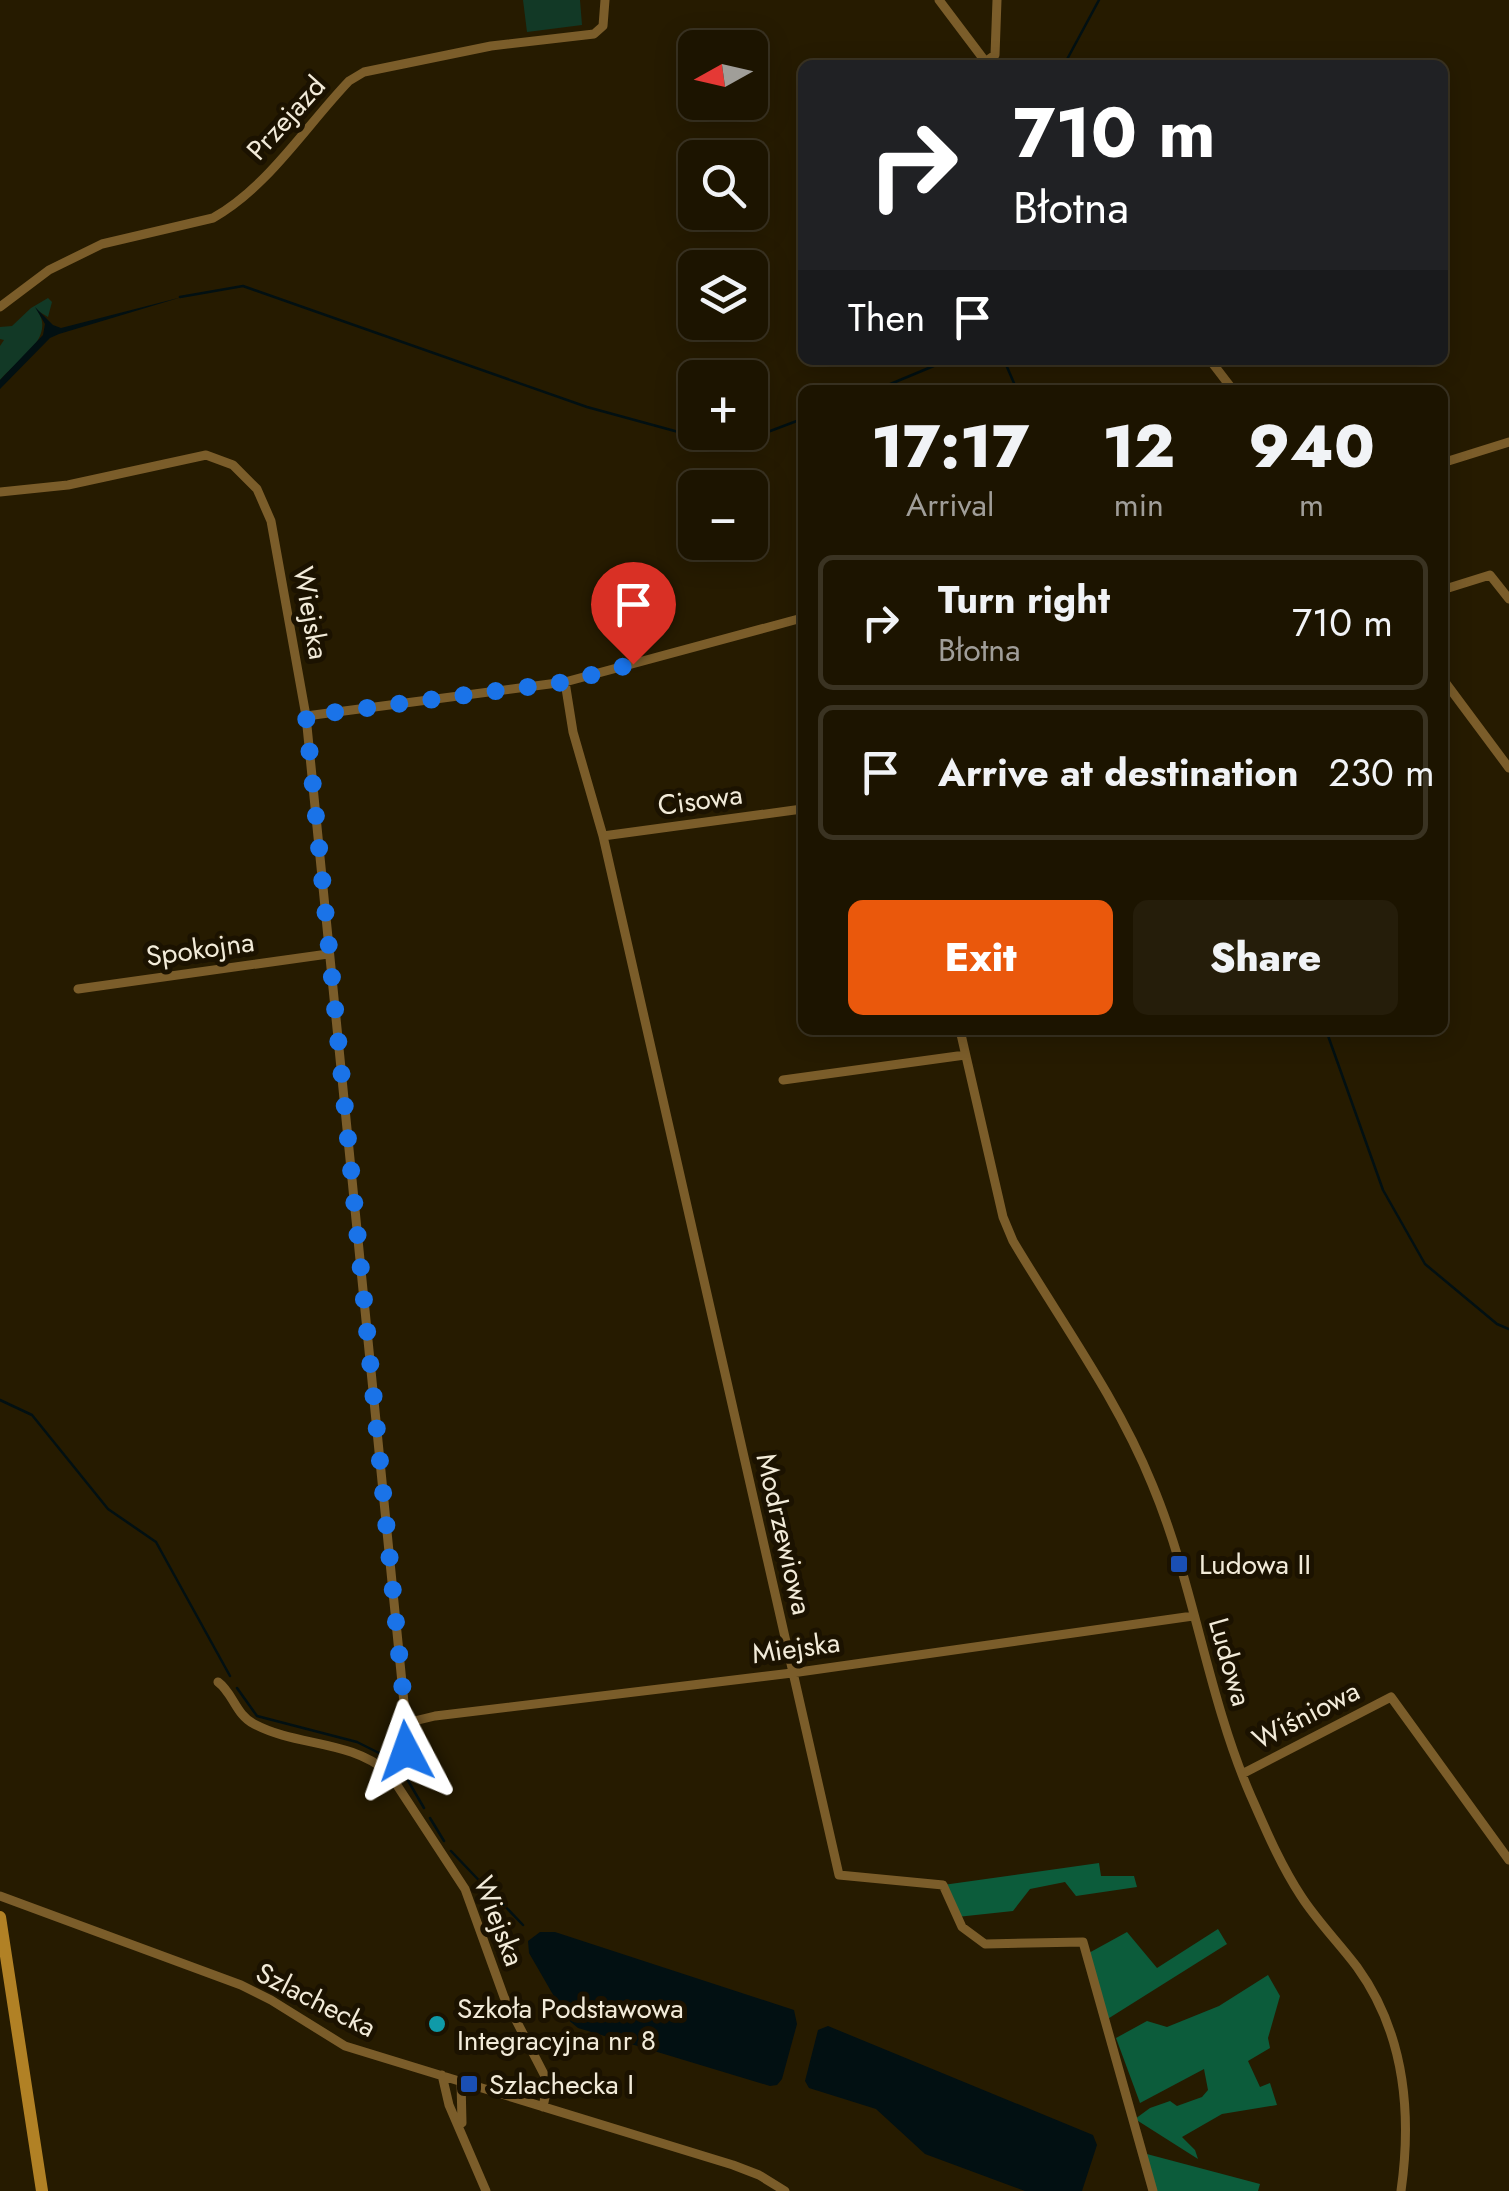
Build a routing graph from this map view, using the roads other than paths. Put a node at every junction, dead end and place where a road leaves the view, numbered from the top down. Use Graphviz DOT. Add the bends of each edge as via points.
graph roads {
  1 [pos="605,0"];
  2 [pos="940,0"];
  3 [pos="997,0"];
  4 [pos="985,60"];
  5 [pos="990,60"];
  6 [pos="0,307"];
  7 [pos="1509,442"];
  8 [pos="1448,461"];
  9 [pos="0,492"];
  10 [pos="1448,588"];
  11 [pos="1509,599"];
  12 [pos="798,619"];
  13 [pos="565,682"];
  14 [pos="1448,686"];
  15 [pos="306,716"];
  16 [pos="1509,768"];
  17 [pos="798,810"];
  18 [pos="603,836"];
  19 [pos="328,954"];
  20 [pos="78,989"];
  21 [pos="961,1035"];
  22 [pos="966,1056"];
  23 [pos="783,1080"];
  24 [pos="1193,1616"];
  25 [pos="792,1673"];
  26 [pos="218,1682"];
  27 [pos="406,1723"];
  28 [pos="389,1772"];
  29 [pos="1242,1774"];
  30 [pos="1509,1860"];
  31 [pos="0,1896"];
  32 [pos="0,1917"];
  33 [pos="442,2076"];
  34 [pos="461,2081"];
  35 [pos="543,2107"];
  36 [pos="462,2131"];
  37 [pos="42,2191"];
  38 [pos="486,2191"];
  39 [pos="784,2191"];
  40 [pos="1153,2191"];
  41 [pos="1402,2191"];
  1 -- 6 [label="street, Przejazd" via="602,26 594,34 364,72 229,209 102,244 48,270"];
  2 -- 4 [label="street"];
  3 -- 5 [label="street"];
  7 -- 8 [label="street"];
  9 -- 15 [label="street, Wiejska" via="68,485 206,455 233,466 256,489 272,521"];
  10 -- 11 [label="street" via="1490,575"];
  12 -- 13 [label="street"];
  13 -- 15 [label="street"];
  13 -- 18 [label="street, Modrzewiowa"];
  14 -- 16 [label="street"];
  15 -- 19 [label="street, Wiejska"];
  17 -- 18 [label="street, Cisowa"];
  18 -- 25 [label="street, Modrzewiowa"];
  19 -- 20 [label="street, Spokojna"];
  19 -- 27 [label="street, Wiejska"];
  21 -- 22 [label="street, Ludowa"];
  22 -- 23 [label="street"];
  22 -- 24 [label="street, Ludowa" via="1003,1217 1140,1457"];
  24 -- 25 [label="street, Miejska"];
  24 -- 29 [label="street, Ludowa"];
  25 -- 27 [label="street, Miejska"];
  25 -- 40 [label="street, Modrzewiowa" via="838,1875 943,1885 962,1927 985,1944 1083,1942"];
  26 -- 28 [label="street" via="248,1722 365,1755"];
  27 -- 28 [label="street, Wiejska" via="406,1751"];
  28 -- 35 [label="street, Wiejska" via="465,1889 504,1997 548,2082"];
  29 -- 30 [label="street, Wiśniowa" via="1391,1697"];
  29 -- 41 [label="street, Ludowa" via="1302,1898 1376,1995 1389,2024 1403,2086"];
  31 -- 33 [label="street, Szlachecka" via="240,1986 345,2046"];
  32 -- 37 [label="main road"];
  33 -- 34 [label="street, Szlachecka"];
  33 -- 36 [label="street"];
  34 -- 35 [label="street, Szlachecka"];
  34 -- 36 [label="street"];
  35 -- 39 [label="street, Szlachecka" via="733,2165"];
  36 -- 38 [label="street"];
}
